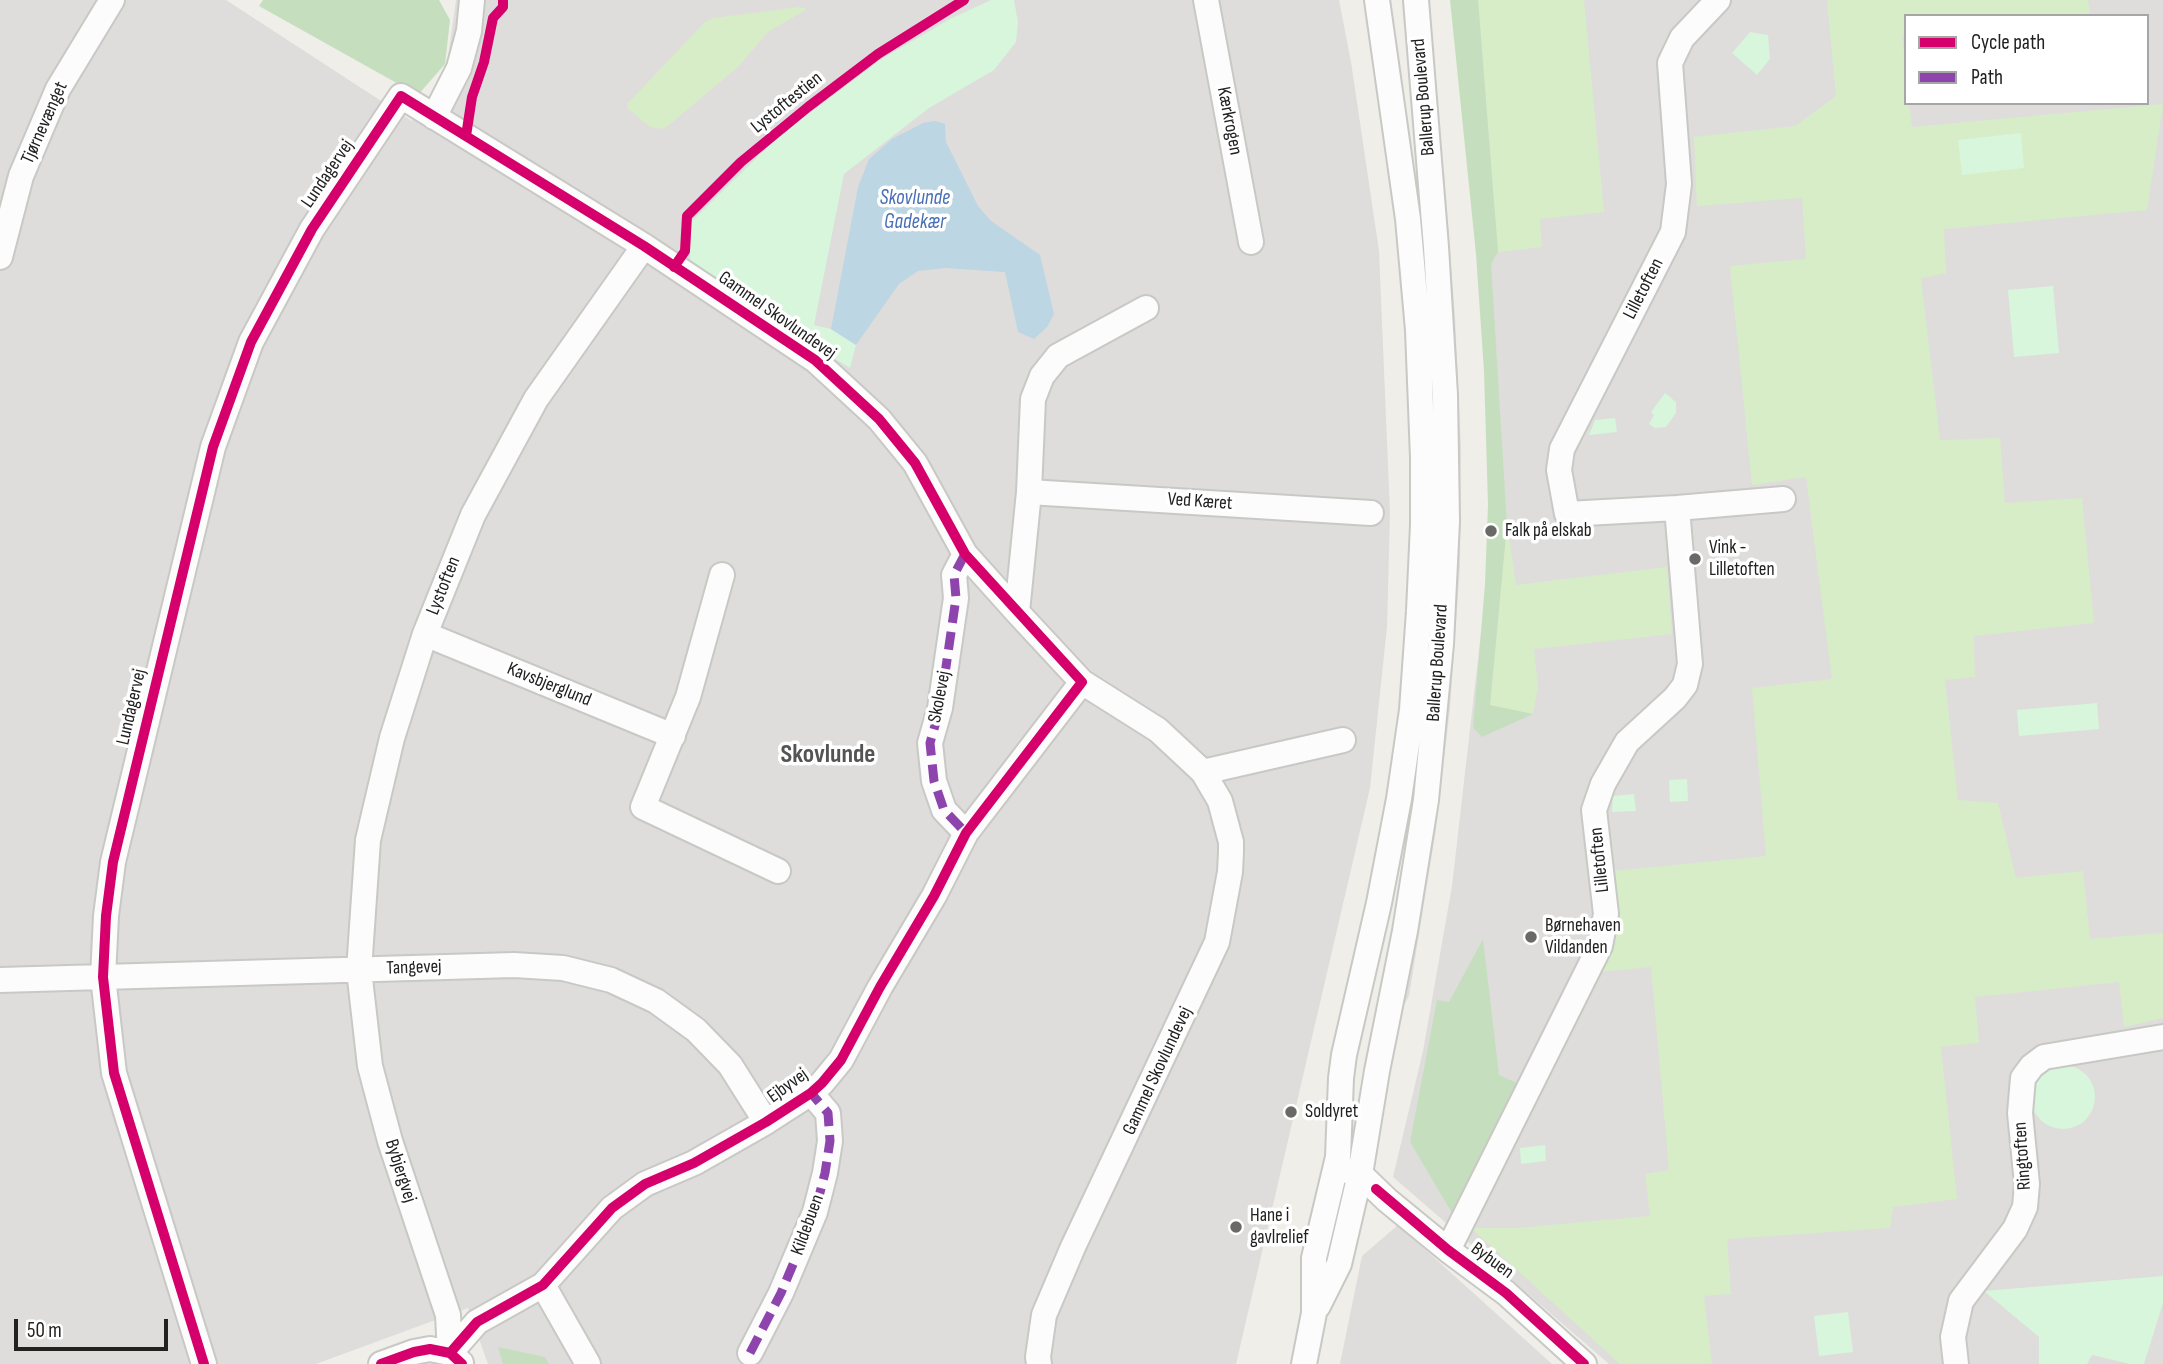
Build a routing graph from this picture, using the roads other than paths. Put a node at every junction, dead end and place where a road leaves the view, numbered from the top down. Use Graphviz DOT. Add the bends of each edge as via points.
graph roads {
  1 [pos="112,0"];
  2 [pos="472,0"];
  3 [pos="1206,0"];
  4 [pos="1377,0"];
  5 [pos="1416,0"];
  6 [pos="1718,0"];
  7 [pos="401,96"];
  8 [pos="434,117"];
  9 [pos="1251,242"];
  10 [pos="644,246"];
  11 [pos="0,257"];
  12 [pos="1146,308"];
  13 [pos="1029,492"];
  14 [pos="1783,499"];
  15 [pos="1678,508"];
  16 [pos="1371,513"];
  17 [pos="965,554"];
  18 [pos="722,575"];
  19 [pos="1017,612"];
  20 [pos="425,634"];
  21 [pos="1082,682"];
  22 [pos="673,736"];
  23 [pos="1343,740"];
  24 [pos="1203,772"];
  25 [pos="966,834"];
  26 [pos="778,871"];
  27 [pos="359,970"];
  28 [pos="103,977"];
  29 [pos="0,980"];
  30 [pos="2163,1037"];
  31 [pos="811,1093"];
  32 [pos="766,1122"];
  33 [pos="1348,1171"];
  34 [pos="1448,1250"];
  35 [pos="543,1285"];
  36 [pos="750,1353"];
  37 [pos="456,1359"];
  38 [pos="204,1364"];
  39 [pos="381,1364"];
  40 [pos="588,1364"];
  41 [pos="1039,1364"];
  42 [pos="1304,1364"];
  43 [pos="1584,1364"];
  44 [pos="1956,1364"];
  1 -- 11 [label="street, Tjørnevænget" via="54,98 21,176"];
  2 -- 8 [label="street" via="459,68"];
  3 -- 9 [label="street, Kærkrogen"];
  4 -- 33 [label="street, Ballerup Boulevard" via="1413,268 1422,394 1423,525 1412,710 1389,857 1342,1067 1339,1144"];
  5 -- 33 [label="street, Ballerup Boulevard" via="1446,395 1443,609 1418,855 1377,1071"];
  6 -- 15 [label="street, Lilletoften" via="1682,38 1670,63 1679,184 1673,232 1559,458 1567,514"];
  7 -- 8 [label="street, Gammel Skovlundevej"];
  7 -- 28 [label="street, Lundagervej" via="312,229 251,342 213,447 113,862"];
  8 -- 10 [label="street, Gammel Skovlundevej"];
  10 -- 17 [label="street, Gammel Skovlundevej" via="815,360 879,418 915,463"];
  10 -- 20 [label="street, Lystoften" via="536,399 473,515"];
  12 -- 13 [label="street" via="1058,356 1042,376 1033,399"];
  13 -- 16 [label="street, Ved Kæret"];
  13 -- 19 [label="street"];
  14 -- 15 [label="street, Lilletoften"];
  15 -- 34 [label="street, Lilletoften" via="1690,664 1685,685 1627,742 1603,784 1594,810 1606,914 1600,946"];
  17 -- 19 [label="street, Gammel Skovlundevej"];
  17 -- 25 [label="street, Skolevej" via="954,575 956,598 940,708 930,743 934,781 944,810"];
  18 -- 22 [label="street"];
  19 -- 21 [label="street, Gammel Skovlundevej"];
  20 -- 22 [label="street, Kavsbjerglund"];
  20 -- 27 [label="street, Lystoften" via="392,738 368,840"];
  21 -- 24 [label="street, Gammel Skovlundevej" via="1158,730"];
  21 -- 25 [label="street, Ejbyvej"];
  22 -- 26 [label="street" via="643,807"];
  23 -- 24 [label="street"];
  24 -- 41 [label="street, Gammel Skovlundevej" via="1220,801 1231,842 1217,942 1058,1281 1044,1315"];
  25 -- 31 [label="street, Ejbyvej" via="841,1060"];
  27 -- 28 [label="street, Tangevej"];
  27 -- 32 [label="street, Tangevej" via="514,965 563,968 611,981 656,1001 696,1030 730,1065"];
  27 -- 37 [label="street, Bybjergvej" via="370,1066 448,1315"];
  28 -- 29 [label="street, Tangevej"];
  28 -- 38 [label="street, Lundagervej" via="114,1073"];
  30 -- 44 [label="street, Ringtoften" via="2044,1057 2023,1078 2020,1112 2025,1207 2015,1229 1961,1301 1953,1337"];
  31 -- 32 [label="street, Ejbyvej"];
  31 -- 36 [label="street, Kildebuen" via="828,1113 825,1173 815,1212"];
  32 -- 35 [label="street, Ejbyvej" via="694,1163 645,1184 612,1208"];
  33 -- 34 [label="street, Bybuen"];
  33 -- 42 [label="street, Ballerup Boulevard" via="1339,1264 1314,1313"];
  34 -- 43 [label="street, Bybuen" via="1506,1293"];
  35 -- 37 [label="street, Ejbyvej" via="477,1322"];
  35 -- 40 [label="street"];
  37 -- 39 [label="street" via="430,1349"];
}
